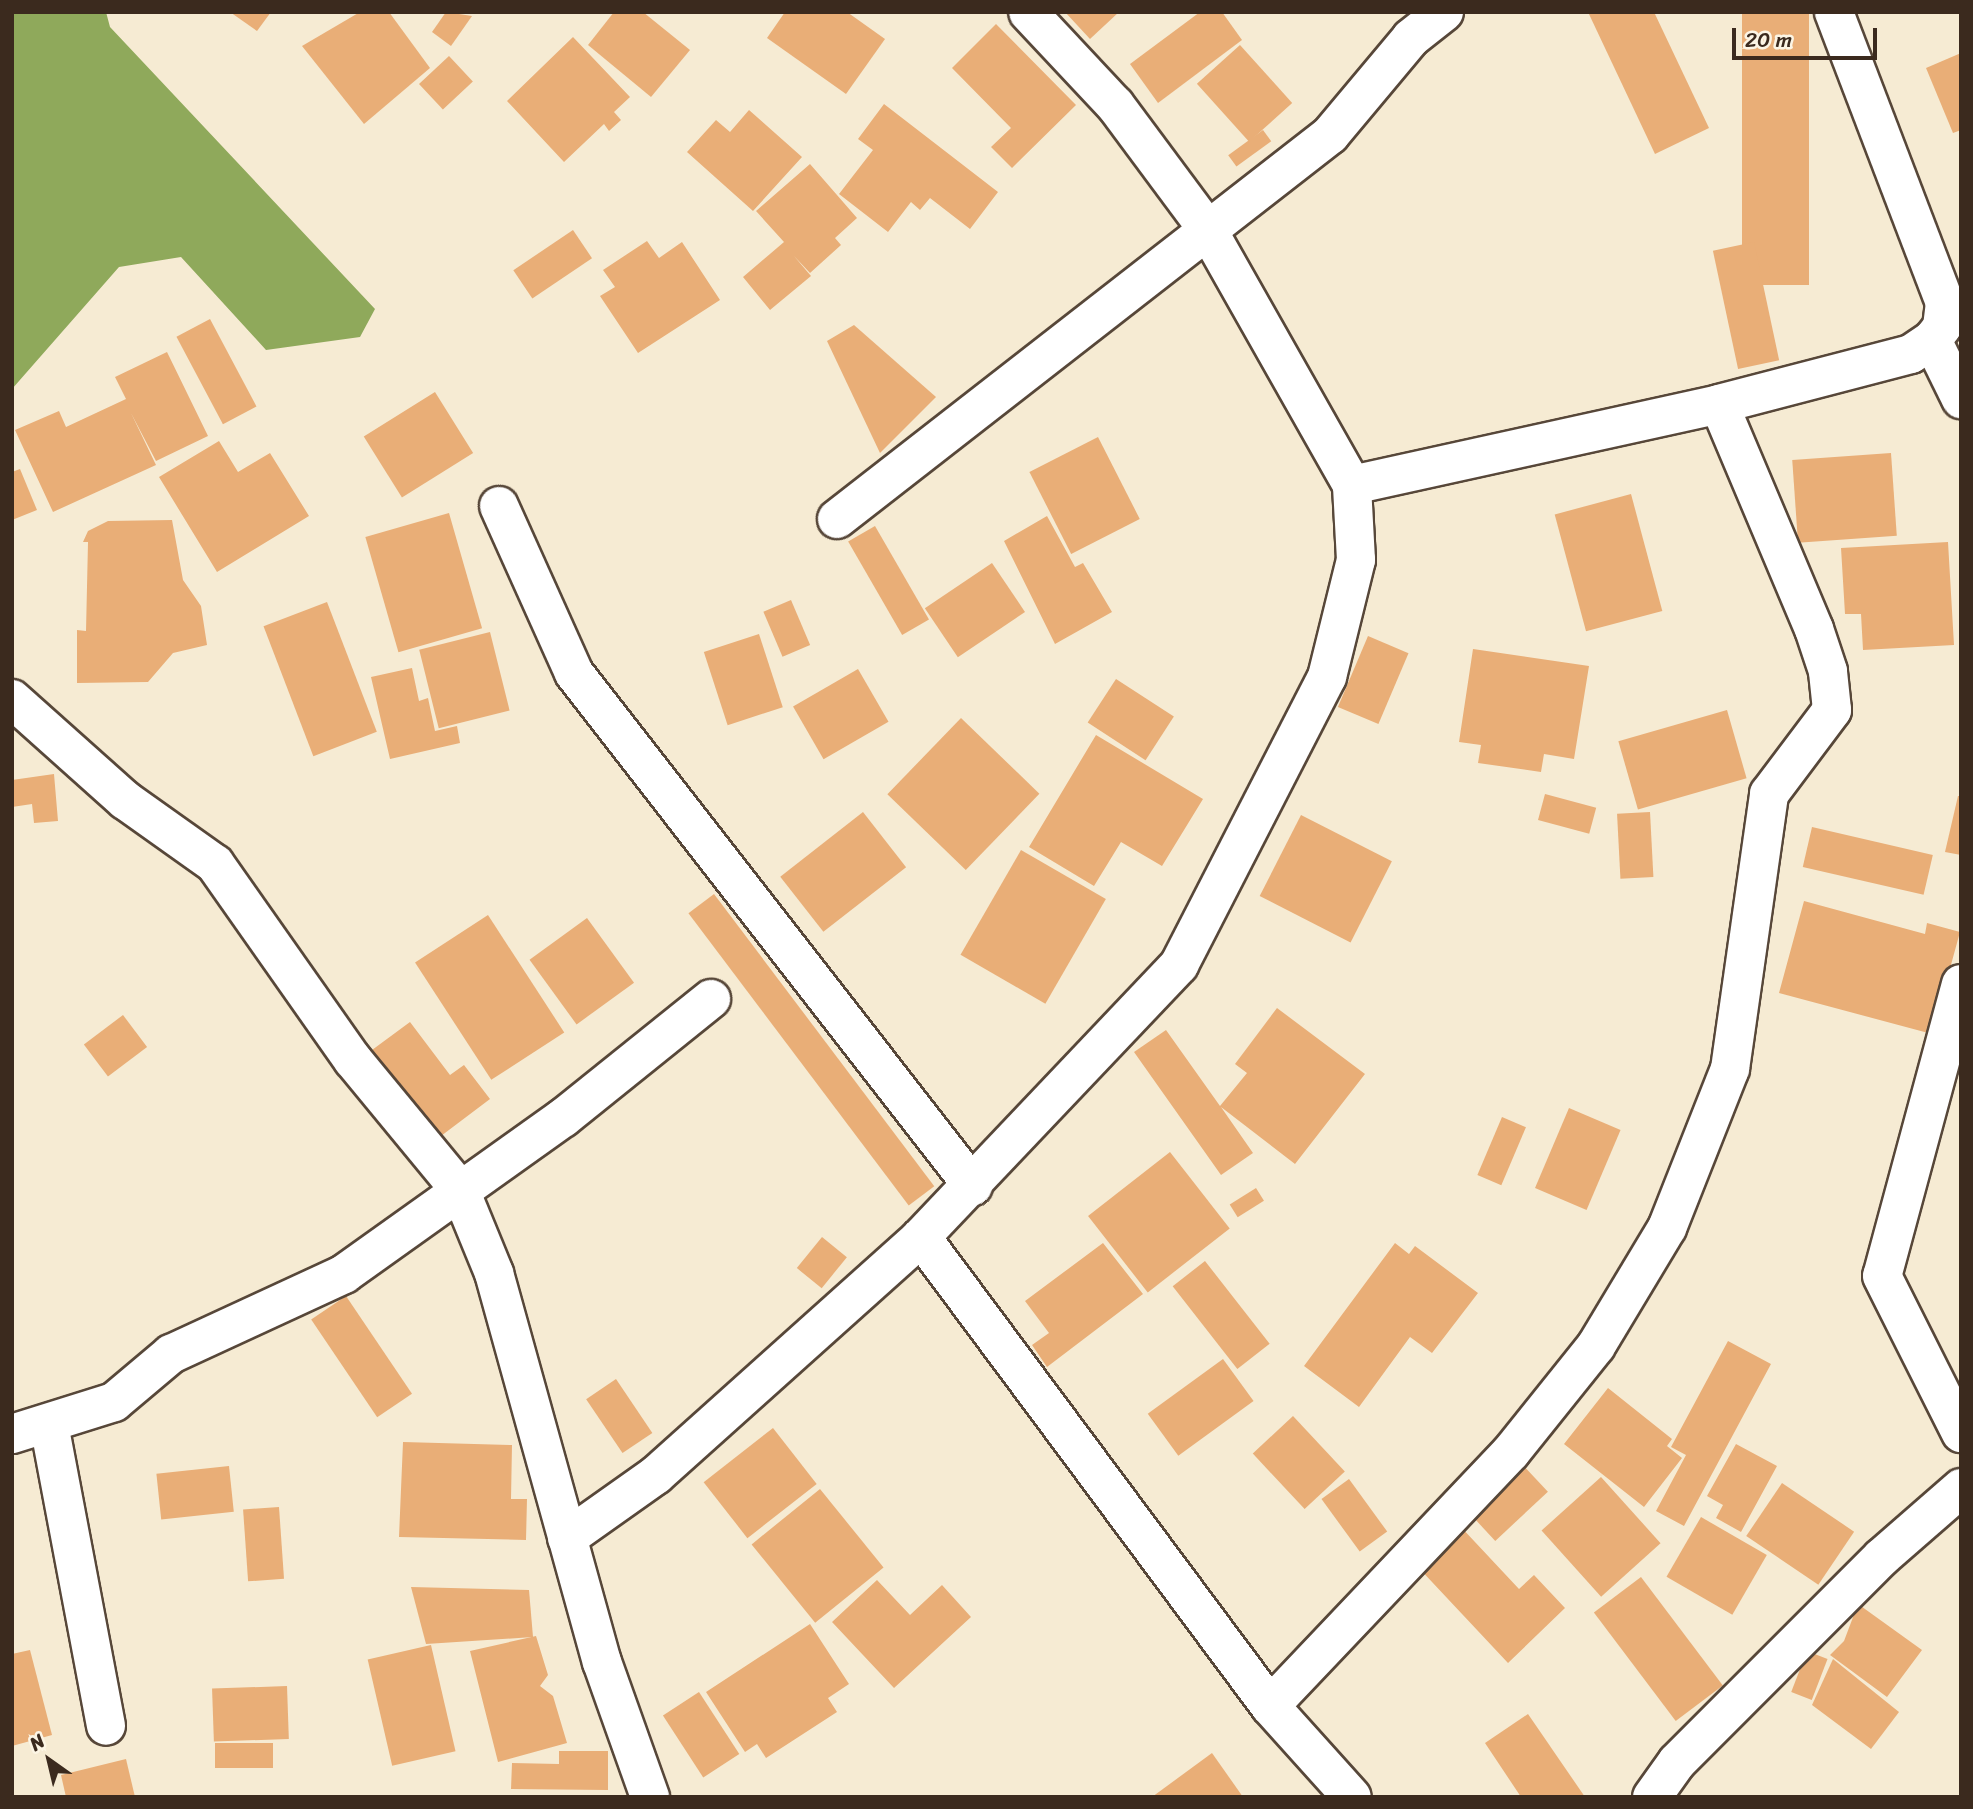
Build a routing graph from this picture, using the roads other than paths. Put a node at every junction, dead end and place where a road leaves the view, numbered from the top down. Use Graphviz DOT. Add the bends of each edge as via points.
graph roads {
  1 [pos="1028,12"];
  2 [pos="1444,12"];
  3 [pos="1834,12"];
  4 [pos="1208,230"];
  5 [pos="1932,340"];
  6 [pos="1961,398"];
  7 [pos="1719,404"];
  8 [pos="1352,485"];
  9 [pos="499,506"];
  10 [pos="837,519"];
  11 [pos="12,699"];
  12 [pos="1961,984"];
  13 [pos="711,999"];
  14 [pos="974,1186"];
  15 [pos="460,1190"];
  16 [pos="921,1237"];
  17 [pos="49,1424"];
  18 [pos="1961,1433"];
  19 [pos="12,1434"];
  20 [pos="1961,1488"];
  21 [pos="567,1538"];
  22 [pos="1270,1706"];
  23 [pos="106,1726"];
  24 [pos="650,1797"];
  25 [pos="1352,1797"];
  26 [pos="1652,1797"];
  1 -- 4 [label="street" via="1115,105"];
  2 -- 4 [label="street" via="1411,38 1330,135"];
  3 -- 5 [label="street" via="1945,303 1942,327"];
  4 -- 8 [label="street"];
  4 -- 10 [label="street"];
  5 -- 6 [label="street"];
  5 -- 7 [label="street" via="1911,354"];
  7 -- 8 [label="street"];
  7 -- 22 [label="street" via="1814,629 1828,671 1832,710 1769,794 1730,1069 1667,1228 1596,1346 1511,1452"];
  8 -- 14 [label="street" via="1356,560 1327,677 1180,964"];
  9 -- 14 [label="street" via="574,673"];
  11 -- 15 [label="street" via="125,800 215,864 353,1060"];
  12 -- 18 [label="street" via="1882,1276"];
  13 -- 15 [label="street" via="563,1118"];
  14 -- 16 [label="street"];
  15 -- 17 [label="street" via="344,1274 170,1354 114,1402"];
  15 -- 21 [label="street" via="494,1273"];
  16 -- 21 [label="street" via="656,1475"];
  16 -- 22 [label="street"];
  17 -- 19 [label="street"];
  17 -- 23 [label="street"];
  20 -- 26 [label="street" via="1882,1557 1677,1762"];
  21 -- 24 [label="street" via="601,1662"];
  22 -- 25 [label="street"];
}
